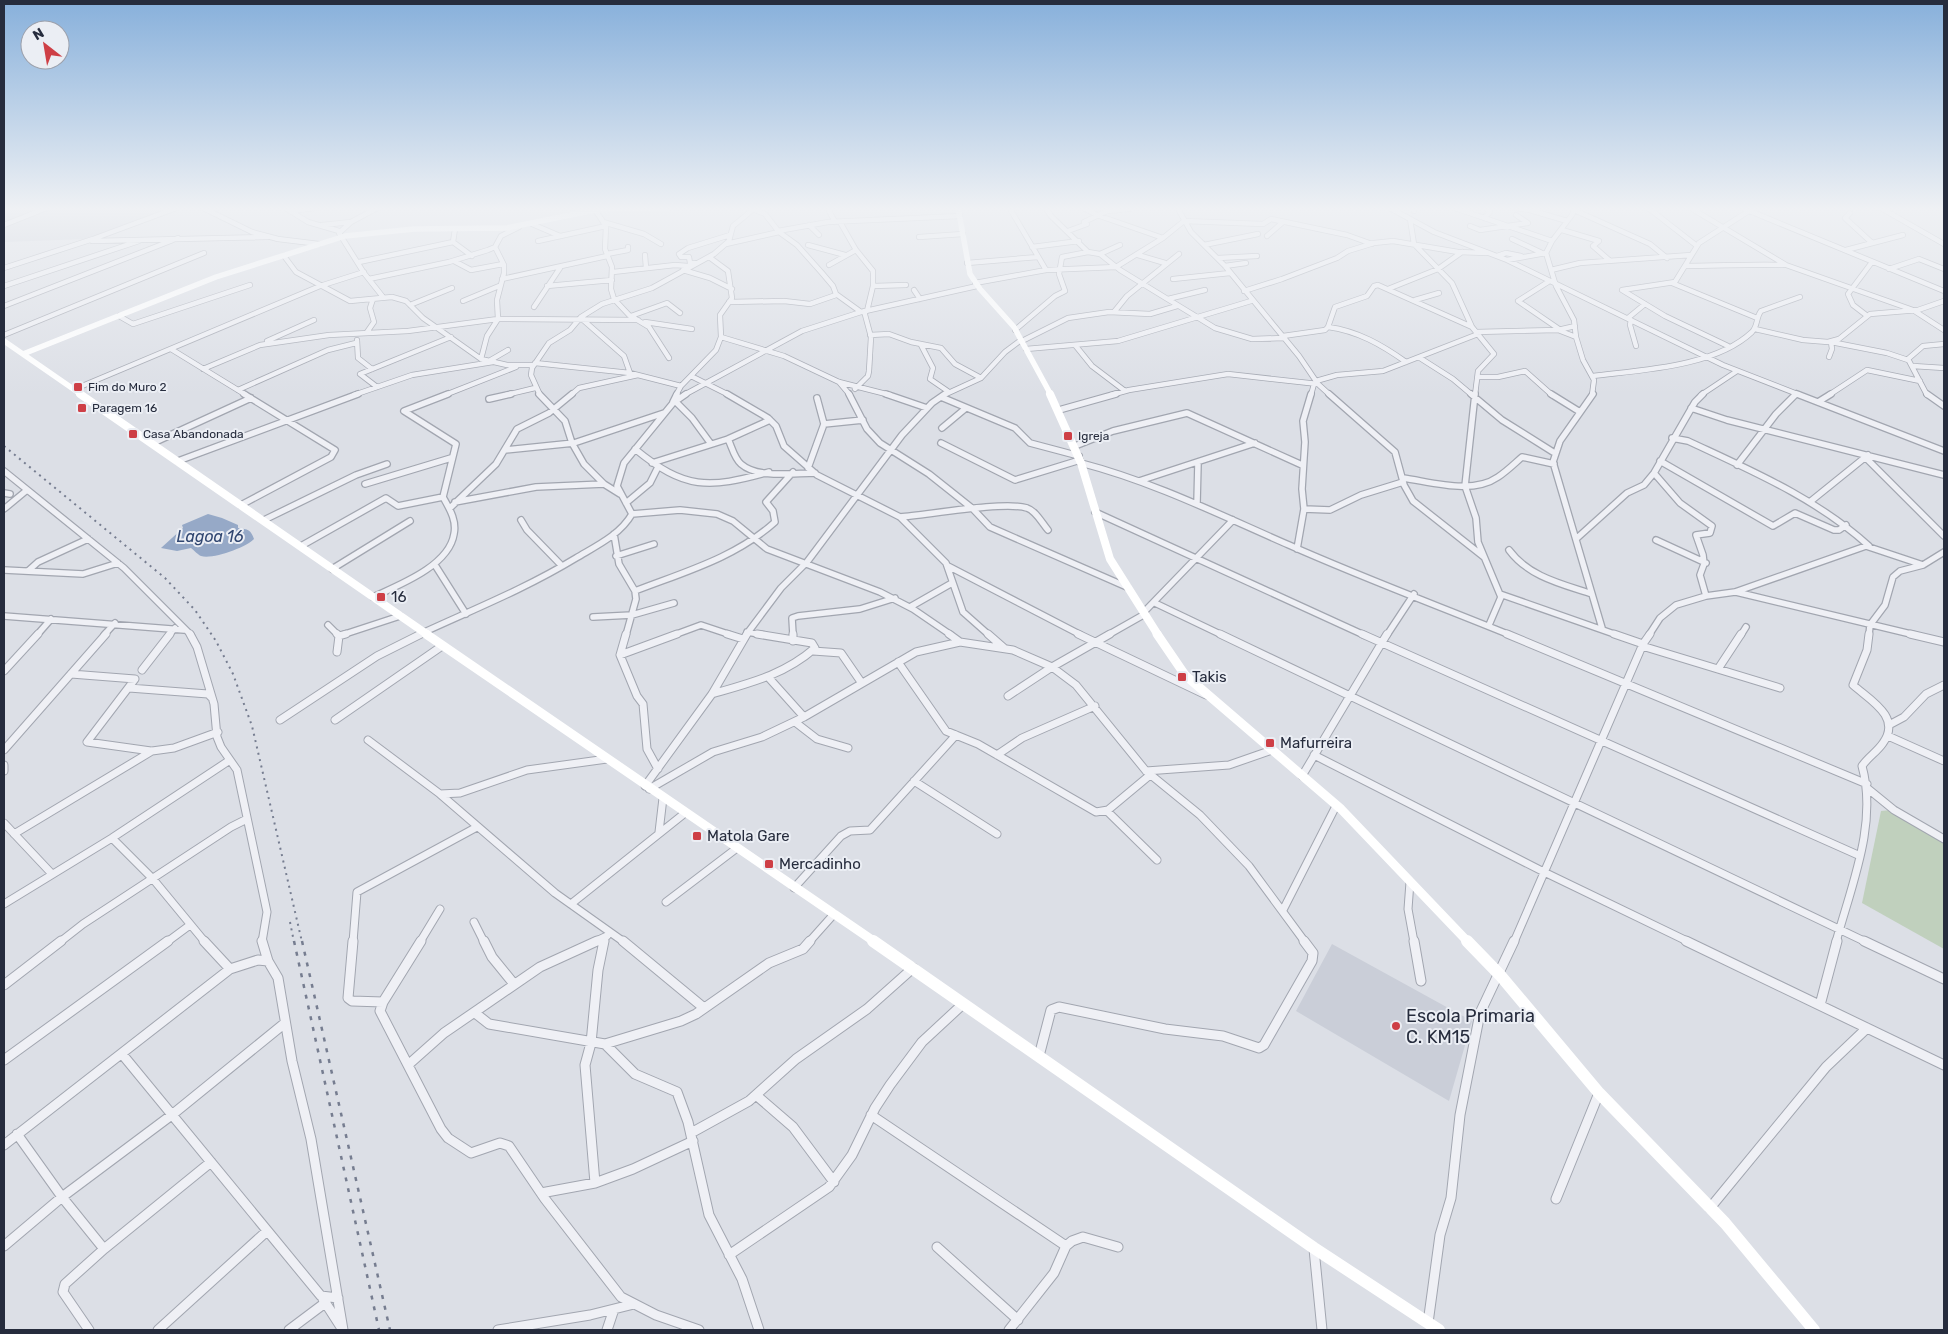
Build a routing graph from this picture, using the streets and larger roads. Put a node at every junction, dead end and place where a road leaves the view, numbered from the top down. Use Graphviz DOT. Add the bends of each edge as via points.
graph roads {
  1 [pos="54,269"];
  2 [pos="98,269"];
  3 [pos="164,269"];
  4 [pos="239,269"];
  5 [pos="294,269"];
  6 [pos="363,269"];
  7 [pos="413,269"];
  8 [pos="503,269"];
  9 [pos="553,269"];
  10 [pos="559,269"];
  11 [pos="636,269"];
  12 [pos="726,269"];
  13 [pos="819,269"];
  14 [pos="872,269"];
  15 [pos="970,269"];
  16 [pos="1056,269"];
  17 [pos="1059,269"];
  18 [pos="1120,269"];
  19 [pos="1157,269"];
  20 [pos="1227,269"];
  21 [pos="1308,269"];
  22 [pos="1438,269"];
  23 [pos="1524,269"];
  24 [pos="1554,269"];
  25 [pos="1683,269"];
  26 [pos="1799,269"];
  27 [pos="1866,269"];
  28 [pos="1888,269"];
  29 [pos="683,270"];
  30 [pos="1046,270"];
  31 [pos="1551,270"];
  32 [pos="364,272"];
  33 [pos="613,272"];
  34 [pos="1230,273"];
  35 [pos="369,278"];
  36 [pos="502,278"];
  37 [pos="1173,279"];
  38 [pos="612,280"];
  39 [pos="1548,282"];
  40 [pos="1141,283"];
  41 [pos="1672,283"];
  42 [pos="976,284"];
  43 [pos="250,285"];
  44 [pos="906,285"];
  45 [pos="4,286"];
  46 [pos="320,286"];
  47 [pos="499,286"];
  48 [pos="547,286"];
  49 [pos="873,286"];
  50 [pos="1556,286"];
  51 [pos="1852,287"];
  52 [pos="452,288"];
  53 [pos="732,289"];
  54 [pos="1388,289"];
  55 [pos="914,290"];
  56 [pos="1205,290"];
  57 [pos="1244,291"];
  58 [pos="1944,291"];
  59 [pos="1439,293"];
  60 [pos="836,294"];
  61 [pos="383,297"];
  62 [pos="1800,297"];
  63 [pos="373,299"];
  64 [pos="614,299"];
  65 [pos="920,299"];
  66 [pos="1168,299"];
  67 [pos="1415,300"];
  68 [pos="463,301"];
  69 [pos="1252,301"];
  70 [pos="1944,301"];
  71 [pos="730,302"];
  72 [pos="1645,304"];
  73 [pos="410,305"];
  74 [pos="4,306"];
  75 [pos="1176,306"];
  76 [pos="534,307"];
  77 [pos="1913,310"];
  78 [pos="864,311"];
  79 [pos="1114,312"];
  80 [pos="680,313"];
  81 [pos="1866,315"];
  82 [pos="118,316"];
  83 [pos="631,316"];
  84 [pos="1757,318"];
  85 [pos="498,319"];
  86 [pos="581,319"];
  87 [pos="1196,319"];
  88 [pos="1629,319"];
  89 [pos="314,320"];
  90 [pos="640,321"];
  91 [pos="435,326"];
  92 [pos="1575,326"];
  93 [pos="1472,327"];
  94 [pos="1328,328"];
  95 [pos="692,329"];
  96 [pos="1755,329"];
  97 [pos="1015,330"];
  98 [pos="1559,330"];
  99 [pos="1944,330"];
  100 [pos="359,332"];
  101 [pos="367,332"];
  102 [pos="1477,333"];
  103 [pos="4,335"];
  104 [pos="870,335"];
  105 [pos="451,337"];
  106 [pos="721,337"];
  107 [pos="1284,337"];
  108 [pos="1576,337"];
  109 [pos="1021,340"];
  110 [pos="4,341"];
  111 [pos="1829,342"];
  112 [pos="356,343"];
  113 [pos="1944,344"];
  114 [pos="260,345"];
  115 [pos="921,345"];
  116 [pos="1076,345"];
  117 [pos="1636,346"];
  118 [pos="1728,346"];
  119 [pos="171,349"];
  120 [pos="508,350"];
  121 [pos="1026,350"];
  122 [pos="766,351"];
  123 [pos="23,354"];
  124 [pos="1829,357"];
  125 [pos="669,358"];
  126 [pos="1420,358"];
  127 [pos="1706,358"];
  128 [pos="481,359"];
  129 [pos="1908,360"];
  130 [pos="491,361"];
  131 [pos="1406,362"];
  132 [pos="534,364"];
  133 [pos="519,366"];
  134 [pos="1913,366"];
  135 [pos="1944,368"];
  136 [pos="203,369"];
  137 [pos="372,369"];
  138 [pos="1737,371"];
  139 [pos="630,373"];
  140 [pos="638,375"];
  141 [pos="691,376"];
  142 [pos="1593,376"];
  143 [pos="1478,377"];
  144 [pos="981,378"];
  145 [pos="1920,381"];
  146 [pos="838,382"];
  147 [pos="705,383"];
  148 [pos="1316,383"];
  149 [pos="681,386"];
  150 [pos="856,386"];
  151 [pos="376,387"];
  152 [pos="535,388"];
  153 [pos="75,389"];
  154 [pos="238,390"];
  155 [pos="1125,391"];
  156 [pos="949,392"];
  157 [pos="1796,394"];
  158 [pos="851,396"];
  159 [pos="941,396"];
  160 [pos="1474,396"];
  161 [pos="251,398"];
  162 [pos="817,398"];
  163 [pos="489,399"];
  164 [pos="674,402"];
  165 [pos="1818,402"];
  166 [pos="1944,406"];
  167 [pos="927,408"];
  168 [pos="966,408"];
  169 [pos="1691,408"];
  170 [pos="554,409"];
  171 [pos="684,409"];
  172 [pos="1059,410"];
  173 [pos="666,412"];
  174 [pos="1580,412"];
  175 [pos="287,420"];
  176 [pos="770,420"];
  177 [pos="863,420"];
  178 [pos="824,424"];
  179 [pos="942,428"];
  180 [pos="1764,429"];
  181 [pos="1677,431"];
  182 [pos="1672,438"];
  183 [pos="728,439"];
  184 [pos="1688,441"];
  185 [pos="153,443"];
  186 [pos="572,443"];
  187 [pos="942,443"];
  188 [pos="1255,443"];
  189 [pos="711,444"];
  190 [pos="1075,446"];
  191 [pos="635,449"];
  192 [pos="890,449"];
  193 [pos="505,450"];
  194 [pos="1944,451"];
  195 [pos="1553,452"];
  196 [pos="1867,457"];
  197 [pos="451,458"];
  198 [pos="1080,459"];
  199 [pos="178,461"];
  200 [pos="1660,461"];
  201 [pos="652,463"];
  202 [pos="1198,463"];
  203 [pos="386,464"];
  204 [pos="1554,464"];
  205 [pos="1302,465"];
  206 [pos="1737,465"];
  207 [pos="658,467"];
  208 [pos="808,468"];
  209 [pos="4,471"];
  210 [pos="769,472"];
  211 [pos="793,472"];
  212 [pos="815,473"];
  213 [pos="1654,473"];
  214 [pos="1944,475"];
  215 [pos="1403,480"];
  216 [pos="1139,481"];
  217 [pos="1647,482"];
  218 [pos="1663,482"];
  219 [pos="365,484"];
  220 [pos="604,484"];
  221 [pos="1465,486"];
  222 [pos="27,490"];
  223 [pos="620,494"];
  224 [pos="855,495"];
  225 [pos="442,497"];
  226 [pos="1811,501"];
  227 [pos="626,503"];
  228 [pos="1197,503"];
  229 [pos="241,504"];
  230 [pos="452,505"];
  231 [pos="4,509"];
  232 [pos="973,509"];
  233 [pos="1304,509"];
  234 [pos="1095,512"];
  235 [pos="632,514"];
  236 [pos="900,517"];
  237 [pos="264,520"];
  238 [pos="521,520"];
  239 [pos="1233,520"];
  240 [pos="410,521"];
  241 [pos="1846,525"];
  242 [pos="1048,530"];
  243 [pos="614,534"];
  244 [pos="1944,536"];
  245 [pos="88,539"];
  246 [pos="1576,539"];
  247 [pos="752,540"];
  248 [pos="1460,540"];
  249 [pos="1656,540"];
  250 [pos="1478,542"];
  251 [pos="654,544"];
  252 [pos="301,546"];
  253 [pos="1869,546"];
  254 [pos="1297,549"];
  255 [pos="1509,550"];
  256 [pos="1944,552"];
  257 [pos="616,556"];
  258 [pos="1484,557"];
  259 [pos="1906,559"];
  260 [pos="1196,560"];
  261 [pos="806,562"];
  262 [pos="118,563"];
  263 [pos="435,564"];
  264 [pos="1706,564"];
  265 [pos="1923,565"];
  266 [pos="562,566"];
  267 [pos="948,566"];
  268 [pos="1910,568"];
  269 [pos="332,569"];
  270 [pos="4,570"];
  271 [pos="28,571"];
  272 [pos="952,583"];
  273 [pos="1127,587"];
  274 [pos="635,591"];
  275 [pos="1735,592"];
  276 [pos="1414,594"];
  277 [pos="1500,594"];
  278 [pos="1592,594"];
  279 [pos="1706,596"];
  280 [pos="373,597"];
  281 [pos="895,598"];
  282 [pos="674,603"];
  283 [pos="1154,603"];
  284 [pos="910,607"];
  285 [pos="1145,613"];
  286 [pos="466,614"];
  287 [pos="632,615"];
  288 [pos="4,616"];
  289 [pos="400,616"];
  290 [pos="593,617"];
  291 [pos="51,619"];
  292 [pos="115,623"];
  293 [pos="1489,625"];
  294 [pos="1870,625"];
  295 [pos="328,626"];
  296 [pos="1746,627"];
  297 [pos="175,628"];
  298 [pos="1602,628"];
  299 [pos="186,630"];
  300 [pos="423,632"];
  301 [pos="747,632"];
  302 [pos="339,636"];
  303 [pos="743,639"];
  304 [pos="793,640"];
  305 [pos="960,642"];
  306 [pos="1382,642"];
  307 [pos="1944,642"];
  308 [pos="1097,643"];
  309 [pos="1643,645"];
  310 [pos="442,646"];
  311 [pos="1004,648"];
  312 [pos="813,651"];
  313 [pos="337,652"];
  314 [pos="620,655"];
  315 [pos="898,662"];
  316 [pos="1052,667"];
  317 [pos="1718,669"];
  318 [pos="142,670"];
  319 [pos="4,671"];
  320 [pos="71,674"];
  321 [pos="770,678"];
  322 [pos="861,682"];
  323 [pos="1628,682"];
  324 [pos="1944,685"];
  325 [pos="129,688"];
  326 [pos="1780,688"];
  327 [pos="712,694"];
  328 [pos="1008,696"];
  329 [pos="211,697"];
  330 [pos="1210,697"];
  331 [pos="1349,698"];
  332 [pos="1094,706"];
  333 [pos="804,717"];
  334 [pos="280,720"];
  335 [pos="335,720"];
  336 [pos="795,722"];
  337 [pos="1889,725"];
  338 [pos="218,732"];
  339 [pos="956,735"];
  340 [pos="1888,736"];
  341 [pos="368,740"];
  342 [pos="1601,740"];
  343 [pos="848,748"];
  344 [pos="4,750"];
  345 [pos="1272,750"];
  346 [pos="152,751"];
  347 [pos="997,755"];
  348 [pos="1314,756"];
  349 [pos="606,759"];
  350 [pos="230,760"];
  351 [pos="1944,761"];
  352 [pos="4,765"];
  353 [pos="658,769"];
  354 [pos="4,771"];
  355 [pos="1148,773"];
  356 [pos="1302,776"];
  357 [pos="914,781"];
  358 [pos="1867,786"];
  359 [pos="647,788"];
  360 [pos="440,794"];
  361 [pos="663,798"];
  362 [pos="1573,803"];
  363 [pos="1336,806"];
  364 [pos="1107,811"];
  365 [pos="685,813"];
  366 [pos="247,819"];
  367 [pos="4,823"];
  368 [pos="477,827"];
  369 [pos="659,832"];
  370 [pos="14,834"];
  371 [pos="996,834"];
  372 [pos="112,838"];
  373 [pos="1944,839"];
  374 [pos="737,848"];
  375 [pos="1858,855"];
  376 [pos="1157,860"];
  377 [pos="1544,872"];
  378 [pos="52,874"];
  379 [pos="153,879"];
  380 [pos="1410,882"];
  381 [pos="794,888"];
  382 [pos="666,902"];
  383 [pos="4,904"];
  384 [pos="571,904"];
  385 [pos="440,909"];
  386 [pos="1283,910"];
  387 [pos="834,914"];
  388 [pos="474,922"];
  389 [pos="190,925"];
  390 [pos="1840,929"];
  391 [pos="612,932"];
  392 [pos="605,938"];
  393 [pos="268,961"];
  394 [pos="913,968"];
  395 [pos="230,969"];
  396 [pos="1500,975"];
  397 [pos="1944,979"];
  398 [pos="1421,981"];
  399 [pos="514,984"];
  400 [pos="4,985"];
  401 [pos="383,1002"];
  402 [pos="963,1004"];
  403 [pos="1820,1005"];
  404 [pos="704,1008"];
  405 [pos="475,1013"];
  406 [pos="285,1023"];
  407 [pos="1867,1028"];
  408 [pos="591,1043"];
  409 [pos="605,1044"];
  410 [pos="122,1054"];
  411 [pos="1039,1056"];
  412 [pos="4,1060"];
  413 [pos="408,1065"];
  414 [pos="1944,1065"];
  415 [pos="1599,1093"];
  416 [pos="756,1095"];
  417 [pos="172,1114"];
  418 [pos="872,1115"];
  419 [pos="17,1134"];
  420 [pos="692,1137"];
  421 [pos="4,1145"];
  422 [pos="211,1162"];
  423 [pos="834,1182"];
  424 [pos="595,1183"];
  425 [pos="541,1193"];
  426 [pos="62,1197"];
  427 [pos="1556,1199"];
  428 [pos="1710,1208"];
  429 [pos="268,1231"];
  430 [pos="4,1246"];
  431 [pos="1066,1246"];
  432 [pos="1118,1246"];
  433 [pos="937,1247"];
  434 [pos="1314,1248"];
  435 [pos="104,1249"];
  436 [pos="729,1255"];
  437 [pos="338,1298"];
  438 [pos="323,1299"];
  439 [pos="634,1304"];
  440 [pos="614,1309"];
  441 [pos="1018,1320"];
  442 [pos="1430,1328"];
  443 [pos="89,1330"];
  444 [pos="158,1330"];
  445 [pos="289,1330"];
  446 [pos="343,1330"];
  447 [pos="498,1330"];
  448 [pos="607,1330"];
  449 [pos="699,1330"];
  450 [pos="759,1330"];
  451 [pos="1009,1330"];
  452 [pos="1322,1330"];
  453 [pos="1814,1330"];
  1 -- 45 [label="street"];
  2 -- 74 [label="street"];
  3 -- 103 [label="street"];
  4 -- 82 [label="street"];
  5 -- 46 [label="street"];
  6 -- 32 [label="street"];
  7 -- 35 [label="street"];
  8 -- 36 [label="street"];
  9 -- 36 [label="street"];
  10 -- 48 [label="street"];
  11 -- 33 [label="street"];
  12 -- 53 [label="street"];
  13 -- 60 [label="street"];
  14 -- 49 [label="street"];
  15 -- 42 [label="street"];
  16 -- 30 [label="street"];
  17 -- 97 [label="street" via="1060,285 1065,291"];
  18 -- 40 [label="street"];
  19 -- 40 [label="street"];
  20 -- 34 [label="street"];
  21 -- 57 [label="street"];
  22 -- 54 [label="street"];
  22 -- 93 [label="street" via="1455,288"];
  23 -- 39 [label="street"];
  24 -- 31 [label="street"];
  25 -- 41 [label="street"];
  26 -- 51 [label="street"];
  27 -- 51 [label="street"];
  28 -- 58 [label="street"];
  29 -- 53 [label="street"];
  29 -- 64 [label="street" via="652,288"];
  30 -- 42 [label="street"];
  31 -- 50 [label="street"];
  32 -- 35 [label="street"];
  32 -- 46 [label="street"];
  33 -- 38 [label="street"];
  34 -- 37 [label="street"];
  34 -- 57 [label="street"];
  35 -- 61 [label="street"];
  36 -- 47 [label="street"];
  38 -- 48 [label="street"];
  38 -- 64 [label="street"];
  39 -- 50 [label="street"];
  39 -- 98 [label="street" via="1518,301"];
  40 -- 66 [label="street"];
  40 -- 79 [label="street"];
  41 -- 72 [label="street" via="1622,290"];
  41 -- 84 [label="street"];
  42 -- 65 [label="street"];
  42 -- 97 [label="street"];
  43 -- 82 [label="street" via="204,303 133,324"];
  44 -- 49 [label="street"];
  46 -- 63 [label="street" via="353,302"];
  46 -- 119 [label="street"];
  47 -- 68 [label="street"];
  47 -- 85 [label="street"];
  48 -- 76 [label="street"];
  49 -- 78 [label="street"];
  50 -- 88 [label="street"];
  50 -- 92 [label="street"];
  51 -- 77 [label="street"];
  51 -- 81 [label="street" via="1848,294 1851,302"];
  52 -- 73 [label="street"];
  53 -- 71 [label="street"];
  54 -- 67 [label="street"];
  54 -- 94 [label="street" via="1376,285 1367,296 1335,307"];
  55 -- 65 [label="street"];
  56 -- 66 [label="street"];
  57 -- 69 [label="street"];
  59 -- 67 [label="street"];
  60 -- 71 [label="street" via="810,304"];
  60 -- 78 [label="street"];
  61 -- 63 [label="street"];
  61 -- 73 [label="street" via="397,297"];
  62 -- 84 [label="street" via="1761,311"];
  63 -- 101 [label="street" via="370,308 374,322"];
  64 -- 83 [label="street"];
  64 -- 86 [label="street"];
  65 -- 78 [label="street"];
  66 -- 75 [label="street"];
  67 -- 93 [label="street"];
  69 -- 87 [label="street"];
  69 -- 107 [label="street"];
  70 -- 77 [label="street"];
  71 -- 106 [label="street" via="720,315"];
  72 -- 88 [label="street"];
  72 -- 118 [label="street"];
  73 -- 91 [label="street"];
  75 -- 79 [label="street" via="1150,314"];
  75 -- 87 [label="street"];
  77 -- 81 [label="street"];
  77 -- 99 [label="street"];
  78 -- 104 [label="street"];
  78 -- 122 [label="street" via="802,331"];
  79 -- 109 [label="street" via="1068,318"];
  80 -- 83 [label="street" via="667,303"];
  81 -- 111 [label="street" via="1839,339"];
  82 -- 123 [label="street"];
  83 -- 90 [label="street"];
  84 -- 96 [label="street"];
  85 -- 86 [label="street"];
  85 -- 91 [label="street"];
  85 -- 128 [label="street" via="487,336"];
  86 -- 90 [label="street"];
  86 -- 132 [label="street" via="544,348"];
  86 -- 139 [label="street" via="624,356"];
  87 -- 107 [label="street" via="1245,338"];
  87 -- 116 [label="street" via="1118,341"];
  88 -- 117 [label="street"];
  88 -- 127 [label="street"];
  89 -- 114 [label="street"];
  90 -- 95 [label="street"];
  90 -- 125 [label="street" via="649,327"];
  91 -- 101 [label="street" via="408,331"];
  91 -- 105 [label="street"];
  92 -- 98 [label="street"];
  92 -- 108 [label="street"];
  93 -- 102 [label="street"];
  94 -- 107 [label="street"];
  94 -- 131 [label="street" via="1340,328 1371,338"];
  96 -- 111 [label="street"];
  96 -- 118 [label="street"];
  97 -- 109 [label="street"];
  98 -- 102 [label="street"];
  98 -- 108 [label="street"];
  100 -- 101 [label="street"];
  100 -- 112 [label="street"];
  100 -- 114 [label="street"];
  102 -- 126 [label="street"];
  102 -- 143 [label="street" via="1494,354 1480,367"];
  104 -- 115 [label="street" via="889,334"];
  104 -- 150 [label="street" via="868,376"];
  105 -- 128 [label="street"];
  105 -- 137 [label="street"];
  106 -- 122 [label="street"];
  106 -- 141 [label="street" via="712,355"];
  107 -- 148 [label="street"];
  108 -- 142 [label="street"];
  109 -- 121 [label="street"];
  109 -- 144 [label="street"];
  110 -- 123 [label="street"];
  111 -- 124 [label="street" via="1832,349"];
  111 -- 129 [label="street"];
  112 -- 137 [label="street" via="358,358"];
  112 -- 154 [label="street" via="328,350"];
  113 -- 129 [label="street" via="1926,344 1914,351"];
  114 -- 136 [label="street"];
  115 -- 144 [label="street" via="941,348 955,364"];
  115 -- 156 [label="street" via="933,368 930,379"];
  116 -- 121 [label="street"];
  116 -- 155 [label="street" via="1092,366"];
  118 -- 127 [label="street"];
  119 -- 136 [label="street"];
  119 -- 153 [label="street"];
  120 -- 130 [label="street"];
  121 -- 172 [label="street"];
  122 -- 146 [label="street" via="784,356"];
  122 -- 147 [label="street"];
  123 -- 153 [label="street"];
  126 -- 131 [label="street"];
  126 -- 160 [label="street"];
  127 -- 138 [label="street"];
  127 -- 142 [label="street"];
  128 -- 130 [label="street"];
  129 -- 134 [label="street"];
  130 -- 133 [label="street"];
  130 -- 151 [label="street" via="464,368 423,372"];
  131 -- 148 [label="street" via="1383,370 1337,375"];
  132 -- 133 [label="street"];
  132 -- 139 [label="street"];
  132 -- 152 [label="street" via="531,375"];
  133 -- 197 [label="street" via="404,411 454,442 456,446"];
  134 -- 135 [label="street"];
  134 -- 145 [label="street"];
  136 -- 154 [label="street"];
  137 -- 151 [label="street" via="359,375"];
  138 -- 157 [label="street"];
  138 -- 169 [label="street" via="1706,390"];
  139 -- 140 [label="street"];
  140 -- 149 [label="street"];
  140 -- 170 [label="street" via="579,388"];
  141 -- 147 [label="street"];
  141 -- 149 [label="street"];
  142 -- 174 [label="street" via="1595,389"];
  143 -- 160 [label="street"];
  143 -- 174 [label="street" via="1498,378 1526,372 1557,399"];
  144 -- 156 [label="street"];
  145 -- 165 [label="street" via="1867,370"];
  145 -- 166 [label="street" via="1928,396"];
  146 -- 150 [label="street"];
  146 -- 158 [label="street"];
  147 -- 164 [label="street"];
  147 -- 176 [label="street"];
  148 -- 155 [label="street" via="1234,373"];
  148 -- 205 [label="street" via="1304,421 1306,442"];
  148 -- 215 [label="street" via="1395,452"];
  149 -- 164 [label="street"];
  150 -- 158 [label="street"];
  150 -- 167 [label="street"];
  151 -- 175 [label="street"];
  152 -- 163 [label="street"];
  152 -- 170 [label="street" via="542,400"];
  153 -- 185 [label="street"];
  154 -- 161 [label="street"];
  155 -- 172 [label="street"];
  156 -- 159 [label="street"];
  157 -- 165 [label="street"];
  157 -- 180 [label="street"];
  158 -- 177 [label="street"];
  159 -- 167 [label="street"];
  159 -- 168 [label="street"];
  160 -- 195 [label="street" via="1502,420"];
  160 -- 221 [label="street"];
  161 -- 175 [label="street"];
  161 -- 185 [label="street"];
  162 -- 178 [label="street"];
  164 -- 171 [label="street"];
  164 -- 173 [label="street"];
  165 -- 194 [label="street"];
  167 -- 192 [label="street"];
  168 -- 179 [label="street"];
  168 -- 198 [label="street" via="1015,428 1030,443"];
  169 -- 180 [label="street"];
  169 -- 181 [label="street"];
  170 -- 186 [label="street" via="565,422"];
  170 -- 193 [label="street" via="517,429"];
  171 -- 173 [label="street"];
  171 -- 189 [label="street"];
  172 -- 190 [label="street"];
  173 -- 186 [label="street"];
  173 -- 191 [label="street"];
  174 -- 195 [label="street"];
  175 -- 199 [label="street"];
  175 -- 229 [label="street" via="335,453"];
  176 -- 183 [label="street"];
  176 -- 208 [label="street" via="784,446"];
  177 -- 178 [label="street"];
  177 -- 192 [label="street" via="880,443"];
  178 -- 208 [label="street"];
  180 -- 196 [label="street"];
  180 -- 206 [label="street"];
  181 -- 182 [label="street"];
  181 -- 184 [label="street"];
  182 -- 184 [label="street"];
  182 -- 200 [label="street"];
  183 -- 189 [label="street"];
  183 -- 210 [label="street" via="741,464"];
  184 -- 206 [label="street"];
  185 -- 199 [label="street"];
  186 -- 193 [label="street"];
  186 -- 220 [label="street" via="589,471"];
  187 -- 198 [label="street" via="1015,480"];
  188 -- 190 [label="street" via="1187,413 1113,431"];
  188 -- 202 [label="street"];
  188 -- 205 [label="street"];
  189 -- 201 [label="street"];
  190 -- 198 [label="street"];
  191 -- 201 [label="street"];
  191 -- 223 [label="street" via="621,468 616,486"];
  192 -- 224 [label="street"];
  192 -- 232 [label="street" via="929,474"];
  193 -- 230 [label="street" via="496,464"];
  195 -- 204 [label="street"];
  196 -- 214 [label="street"];
  196 -- 226 [label="street"];
  196 -- 244 [label="street" via="1910,505"];
  197 -- 219 [label="street"];
  197 -- 225 [label="street"];
  198 -- 216 [label="street"];
  198 -- 234 [label="street"];
  199 -- 229 [label="street"];
  200 -- 213 [label="street"];
  200 -- 241 [label="street" via="1773,526 1795,513 1834,530"];
  201 -- 207 [label="street"];
  202 -- 216 [label="street"];
  202 -- 228 [label="street"];
  203 -- 237 [label="street" via="356,475"];
  204 -- 221 [label="street" via="1522,458 1497,478"];
  204 -- 246 [label="street"];
  205 -- 233 [label="street"];
  206 -- 226 [label="street"];
  207 -- 210 [label="street" via="688,482 724,481"];
  207 -- 227 [label="street" via="648,485"];
  208 -- 212 [label="street"];
  209 -- 222 [label="street"];
  210 -- 211 [label="street"];
  211 -- 212 [label="street"];
  211 -- 247 [label="street" via="766,502 773,510 775,522"];
  212 -- 224 [label="street"];
  213 -- 217 [label="street"];
  213 -- 218 [label="street"];
  215 -- 221 [label="street"];
  215 -- 233 [label="street" via="1330,510"];
  215 -- 248 [label="street" via="1418,507"];
  216 -- 228 [label="street"];
  217 -- 218 [label="street"];
  217 -- 246 [label="street" via="1627,494"];
  218 -- 264 [label="street" via="1680,503 1712,526 1710,532 1696,536"];
  220 -- 223 [label="street"];
  220 -- 230 [label="street" via="536,487"];
  221 -- 250 [label="street" via="1476,518"];
  222 -- 231 [label="street"];
  222 -- 245 [label="street"];
  223 -- 227 [label="street"];
  224 -- 236 [label="street"];
  224 -- 261 [label="street"];
  225 -- 230 [label="street"];
  225 -- 252 [label="street" via="398,506 386,498"];
  226 -- 241 [label="street"];
  227 -- 235 [label="street"];
  228 -- 239 [label="street"];
  229 -- 237 [label="street"];
  230 -- 263 [label="street" via="453,540"];
  232 -- 236 [label="street"];
  232 -- 242 [label="street" via="1026,508"];
  232 -- 273 [label="street" via="996,530"];
  233 -- 254 [label="street"];
  234 -- 260 [label="street"];
  234 -- 273 [label="street" via="1110,559"];
  235 -- 243 [label="street"];
  235 -- 247 [label="street" via="683,510 722,516 730,519"];
  236 -- 267 [label="street"];
  237 -- 252 [label="street"];
  238 -- 266 [label="street"];
  239 -- 254 [label="street"];
  239 -- 260 [label="street"];
  240 -- 269 [label="street"];
  241 -- 253 [label="street"];
  243 -- 257 [label="street"];
  243 -- 266 [label="street"];
  245 -- 262 [label="street"];
  245 -- 271 [label="street" via="38,562"];
  246 -- 278 [label="street"];
  247 -- 261 [label="street"];
  247 -- 274 [label="street" via="713,561"];
  248 -- 250 [label="street"];
  248 -- 258 [label="street"];
  249 -- 264 [label="street"];
  250 -- 258 [label="street"];
  251 -- 257 [label="street"];
  252 -- 269 [label="street"];
  253 -- 259 [label="street"];
  253 -- 275 [label="street"];
  254 -- 276 [label="street"];
  255 -- 278 [label="street" via="1514,559 1528,568"];
  256 -- 265 [label="street"];
  257 -- 274 [label="street"];
  258 -- 277 [label="street"];
  259 -- 265 [label="street"];
  259 -- 268 [label="street"];
  260 -- 283 [label="street"];
  260 -- 306 [label="street"];
  261 -- 281 [label="street"];
  261 -- 301 [label="street"];
  262 -- 271 [label="street" via="83,574"];
  262 -- 299 [label="street"];
  263 -- 280 [label="street"];
  263 -- 286 [label="street"];
  264 -- 279 [label="street" via="1700,574"];
  265 -- 268 [label="street"];
  266 -- 286 [label="street" via="521,590"];
  267 -- 272 [label="street"];
  267 -- 308 [label="street"];
  268 -- 294 [label="street" via="1893,577 1885,605"];
  269 -- 280 [label="street"];
  270 -- 271 [label="street"];
  272 -- 284 [label="street"];
  272 -- 311 [label="street" via="963,612"];
  273 -- 285 [label="street"];
  274 -- 287 [label="street"];
  275 -- 279 [label="street"];
  275 -- 294 [label="street"];
  276 -- 293 [label="street"];
  276 -- 306 [label="street"];
  277 -- 293 [label="street"];
  277 -- 298 [label="street"];
  278 -- 298 [label="street"];
  279 -- 309 [label="street" via="1676,605 1660,618"];
  280 -- 289 [label="street"];
  281 -- 284 [label="street"];
  281 -- 304 [label="street" via="877,606 820,610 792,618"];
  282 -- 287 [label="street"];
  283 -- 285 [label="street"];
  283 -- 331 [label="street"];
  284 -- 305 [label="street"];
  285 -- 308 [label="street"];
  285 -- 330 [label="street" via="1175,664"];
  286 -- 300 [label="street"];
  287 -- 290 [label="street"];
  287 -- 314 [label="street"];
  288 -- 291 [label="street"];
  289 -- 300 [label="street"];
  289 -- 302 [label="street"];
  291 -- 292 [label="street"];
  291 -- 319 [label="street"];
  292 -- 297 [label="street"];
  292 -- 320 [label="street"];
  293 -- 323 [label="street"];
  294 -- 307 [label="street"];
  294 -- 337 [label="street" via="1867,650 1853,685 1880,706"];
  295 -- 302 [label="street"];
  296 -- 317 [label="street"];
  297 -- 299 [label="street"];
  297 -- 318 [label="street"];
  298 -- 309 [label="street"];
  299 -- 329 [label="street" via="198,647"];
  300 -- 310 [label="street"];
  300 -- 334 [label="street" via="345,675 312,701"];
  301 -- 303 [label="street"];
  301 -- 304 [label="street"];
  302 -- 313 [label="street"];
  303 -- 314 [label="street" via="701,625"];
  303 -- 327 [label="street"];
  304 -- 312 [label="street" via="812,643"];
  305 -- 311 [label="street"];
  305 -- 315 [label="street" via="916,652"];
  306 -- 331 [label="street"];
  306 -- 342 [label="street"];
  308 -- 316 [label="street"];
  308 -- 330 [label="street"];
  309 -- 317 [label="street"];
  309 -- 323 [label="street"];
  310 -- 335 [label="street"];
  310 -- 349 [label="street"];
  311 -- 316 [label="street"];
  312 -- 321 [label="street"];
  312 -- 322 [label="street" via="841,653"];
  314 -- 353 [label="street" via="643,704 645,740"];
  315 -- 322 [label="street"];
  315 -- 339 [label="street" via="938,723"];
  316 -- 328 [label="street"];
  316 -- 332 [label="street" via="1076,685"];
  317 -- 326 [label="street"];
  320 -- 325 [label="street" via="135,679"];
  320 -- 344 [label="street"];
  321 -- 327 [label="street"];
  321 -- 333 [label="street"];
  322 -- 333 [label="street"];
  323 -- 342 [label="street"];
  323 -- 358 [label="street"];
  324 -- 337 [label="street" via="1926,694 1904,717"];
  325 -- 329 [label="street" via="208,694"];
  325 -- 346 [label="street" via="87,742"];
  327 -- 353 [label="street"];
  329 -- 338 [label="street"];
  330 -- 345 [label="street"];
  331 -- 348 [label="street"];
  331 -- 362 [label="street"];
  332 -- 347 [label="street" via="1022,738"];
  332 -- 355 [label="street"];
  333 -- 336 [label="street"];
  336 -- 343 [label="street" via="817,739"];
  336 -- 359 [label="street" via="762,737 713,752"];
  337 -- 340 [label="street"];
  338 -- 346 [label="street" via="174,748"];
  338 -- 350 [label="street" via="221,747"];
  339 -- 347 [label="street"];
  339 -- 357 [label="street"];
  340 -- 351 [label="street"];
  340 -- 358 [label="street" via="1862,766"];
  341 -- 360 [label="street"];
  342 -- 362 [label="street"];
  342 -- 375 [label="street"];
  345 -- 355 [label="street" via="1229,765"];
  345 -- 356 [label="street"];
  346 -- 370 [label="street"];
  347 -- 364 [label="street" via="1096,812"];
  348 -- 356 [label="street"];
  348 -- 377 [label="street"];
  349 -- 359 [label="street"];
  349 -- 360 [label="street" via="528,770 460,792"];
  350 -- 366 [label="street" via="237,770"];
  350 -- 372 [label="street"];
  352 -- 354 [label="street"];
  353 -- 359 [label="street"];
  355 -- 364 [label="street"];
  355 -- 386 [label="street" via="1200,815 1226,841"];
  356 -- 363 [label="street"];
  357 -- 371 [label="street"];
  357 -- 381 [label="street" via="870,830 853,830 841,836"];
  358 -- 373 [label="street" via="1894,810"];
  358 -- 375 [label="street" via="1866,824"];
  359 -- 361 [label="street"];
  360 -- 368 [label="street"];
  361 -- 365 [label="street"];
  361 -- 369 [label="street"];
  362 -- 377 [label="street"];
  362 -- 390 [label="street"];
  363 -- 380 [label="street"];
  363 -- 386 [label="street"];
  364 -- 376 [label="street"];
  365 -- 369 [label="street"];
  365 -- 374 [label="street"];
  366 -- 379 [label="street"];
  366 -- 393 [label="street" via="267,912 261,939"];
  367 -- 370 [label="street"];
  368 -- 384 [label="street"];
  368 -- 401 [label="street" via="357,892 348,998 352,1001"];
  369 -- 384 [label="street"];
  370 -- 378 [label="street"];
  372 -- 378 [label="street"];
  372 -- 379 [label="street"];
  374 -- 381 [label="street"];
  374 -- 382 [label="street"];
  375 -- 390 [label="street"];
  377 -- 396 [label="street"];
  377 -- 403 [label="street"];
  378 -- 383 [label="street"];
  379 -- 389 [label="street"];
  379 -- 400 [label="street" via="83,924"];
  380 -- 396 [label="street"];
  380 -- 398 [label="street" via="1408,909"];
  381 -- 387 [label="street"];
  384 -- 391 [label="street"];
  385 -- 401 [label="street"];
  386 -- 411 [label="street" via="1313,953 1312,960 1262,1046 1060,1007 1051,1010"];
  387 -- 394 [label="street"];
  387 -- 404 [label="street" via="804,949 769,963"];
  388 -- 399 [label="street" via="492,957"];
  389 -- 395 [label="street"];
  389 -- 412 [label="street"];
  390 -- 397 [label="street"];
  390 -- 403 [label="street"];
  391 -- 392 [label="street"];
  391 -- 404 [label="street"];
  392 -- 399 [label="street" via="540,967"];
  392 -- 408 [label="street" via="598,970"];
  393 -- 395 [label="street" via="258,960"];
  393 -- 406 [label="street" via="278,978"];
  394 -- 402 [label="street"];
  394 -- 416 [label="street" via="867,1009 796,1059"];
  395 -- 410 [label="street"];
  396 -- 415 [label="street"];
  396 -- 442 [label="street" via="1480,1013 1460,1115 1450,1198 1440,1235"];
  399 -- 405 [label="street"];
  401 -- 413 [label="street" via="382,1018"];
  402 -- 411 [label="street"];
  402 -- 418 [label="street" via="922,1042"];
  403 -- 407 [label="street"];
  404 -- 409 [label="street" via="682,1021"];
  405 -- 408 [label="street" via="489,1024"];
  405 -- 413 [label="street" via="444,1033"];
  406 -- 417 [label="street"];
  406 -- 437 [label="street" via="311,1140"];
  407 -- 414 [label="street"];
  407 -- 428 [label="street" via="1826,1066"];
  408 -- 409 [label="street"];
  408 -- 424 [label="street" via="585,1065"];
  409 -- 420 [label="street" via="635,1074 677,1092"];
  410 -- 417 [label="street"];
  410 -- 419 [label="street"];
  411 -- 434 [label="street"];
  413 -- 425 [label="street" via="448,1138 471,1153 504,1143"];
  415 -- 427 [label="street"];
  415 -- 428 [label="street"];
  416 -- 420 [label="street"];
  416 -- 423 [label="street" via="793,1127"];
  417 -- 422 [label="street"];
  417 -- 426 [label="street"];
  418 -- 423 [label="street"];
  418 -- 431 [label="street"];
  419 -- 421 [label="street"];
  419 -- 426 [label="street"];
  420 -- 424 [label="street" via="633,1169"];
  420 -- 436 [label="street" via="705,1203"];
  422 -- 429 [label="street"];
  422 -- 435 [label="street"];
  423 -- 436 [label="street" via="812,1201"];
  424 -- 425 [label="street"];
  425 -- 439 [label="street" via="621,1298"];
  426 -- 430 [label="street"];
  426 -- 435 [label="street"];
  428 -- 453 [label="street"];
  429 -- 438 [label="street"];
  429 -- 444 [label="street"];
  431 -- 432 [label="street" via="1083,1237"];
  431 -- 441 [label="street" via="1054,1273"];
  433 -- 441 [label="street"];
  434 -- 442 [label="street"];
  434 -- 452 [label="street"];
  435 -- 443 [label="street" via="69,1280 63,1290"];
  436 -- 450 [label="street" via="749,1295"];
  437 -- 438 [label="street"];
  437 -- 446 [label="street"];
  438 -- 445 [label="street"];
  438 -- 446 [label="street"];
  439 -- 440 [label="street"];
  439 -- 449 [label="street"];
  440 -- 447 [label="street"];
  440 -- 448 [label="street"];
  441 -- 451 [label="street"];
}
